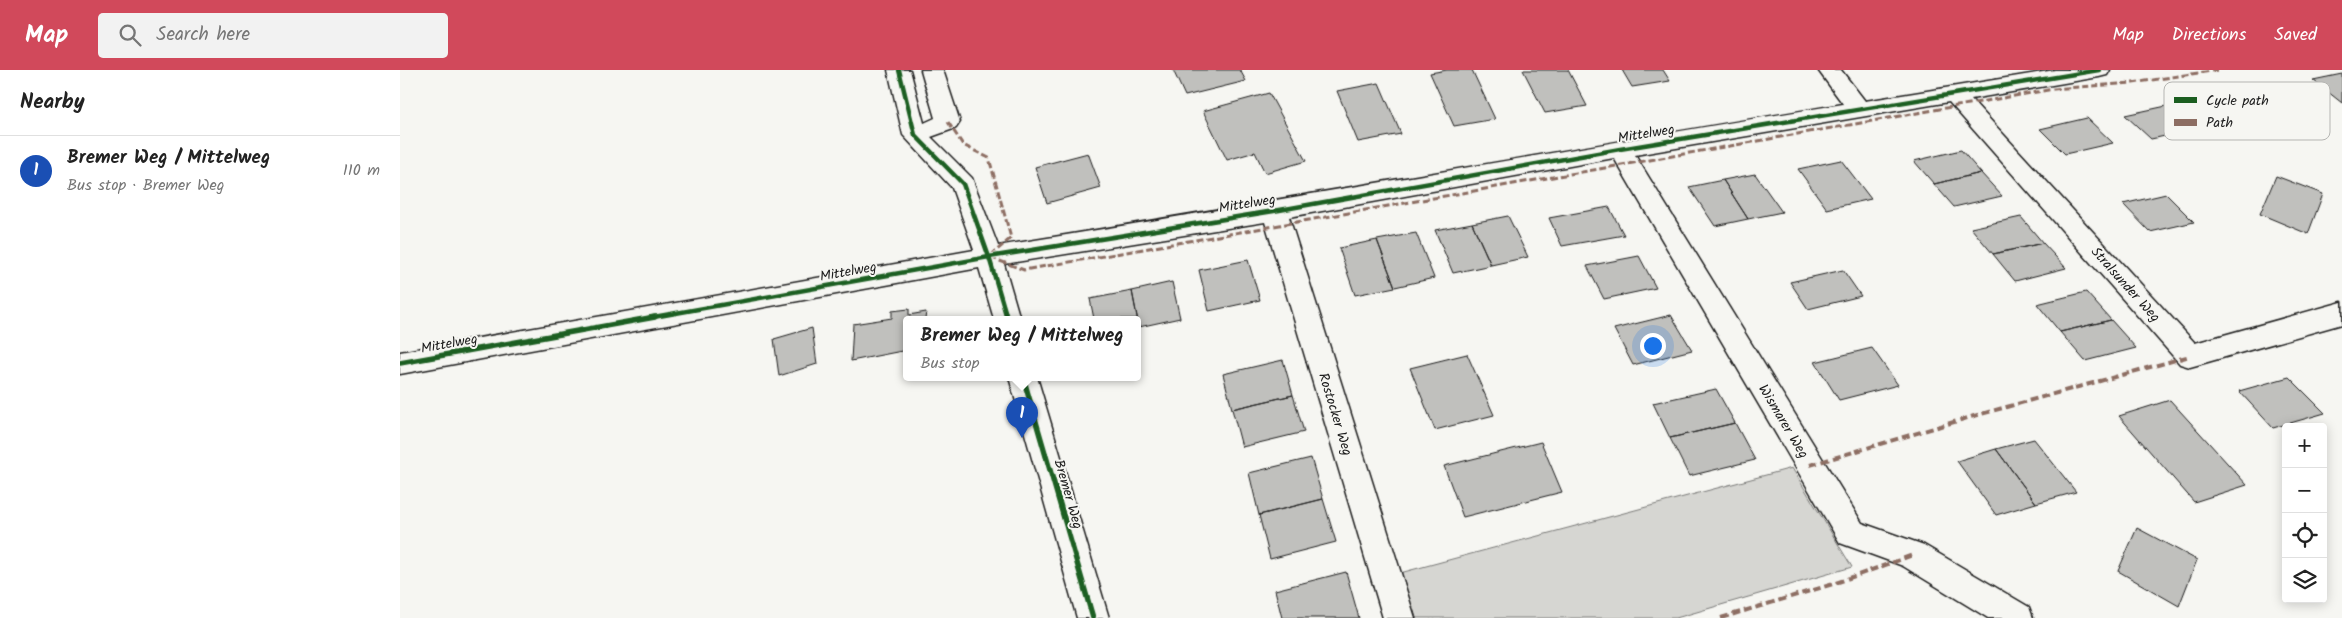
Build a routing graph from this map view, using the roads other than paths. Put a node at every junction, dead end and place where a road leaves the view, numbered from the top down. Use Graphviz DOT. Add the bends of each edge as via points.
graph roads {
  1 [pos="899,70"];
  2 [pos="932,70"];
  3 [pos="1829,70"];
  4 [pos="2099,70"];
  5 [pos="1956,95"];
  6 [pos="1859,109"];
  7 [pos="915,135"];
  8 [pos="1620,149"];
  9 [pos="1274,210"];
  10 [pos="989,257"];
  11 [pos="2342,313"];
  12 [pos="1006,316"];
  13 [pos="400,363"];
  14 [pos="1024,381"];
  15 [pos="1093,618"];
  16 [pos="1399,618"];
  17 [pos="2017,618"];
  1 -- 7 [label="street"];
  2 -- 7 [label="street" via="948,122"];
  3 -- 6 [label="street"];
  4 -- 5 [label="street, Mittelweg"];
  5 -- 6 [label="street, Mittelweg"];
  5 -- 11 [label="street, Stralsunder Weg" via="2190,356"];
  6 -- 8 [label="street, Mittelweg" via="1823,123"];
  7 -- 10 [label="street" via="963,184"];
  8 -- 9 [label="street, Mittelweg"];
  8 -- 17 [label="street, Wismarer Weg" via="1851,532 1914,555"];
  9 -- 10 [label="street, Mittelweg"];
  9 -- 16 [label="street, Rostocker Weg"];
  10 -- 12 [label="street"];
  10 -- 13 [label="street, Mittelweg"];
  14 -- 15 [label="street, Bremer Weg"];
}
